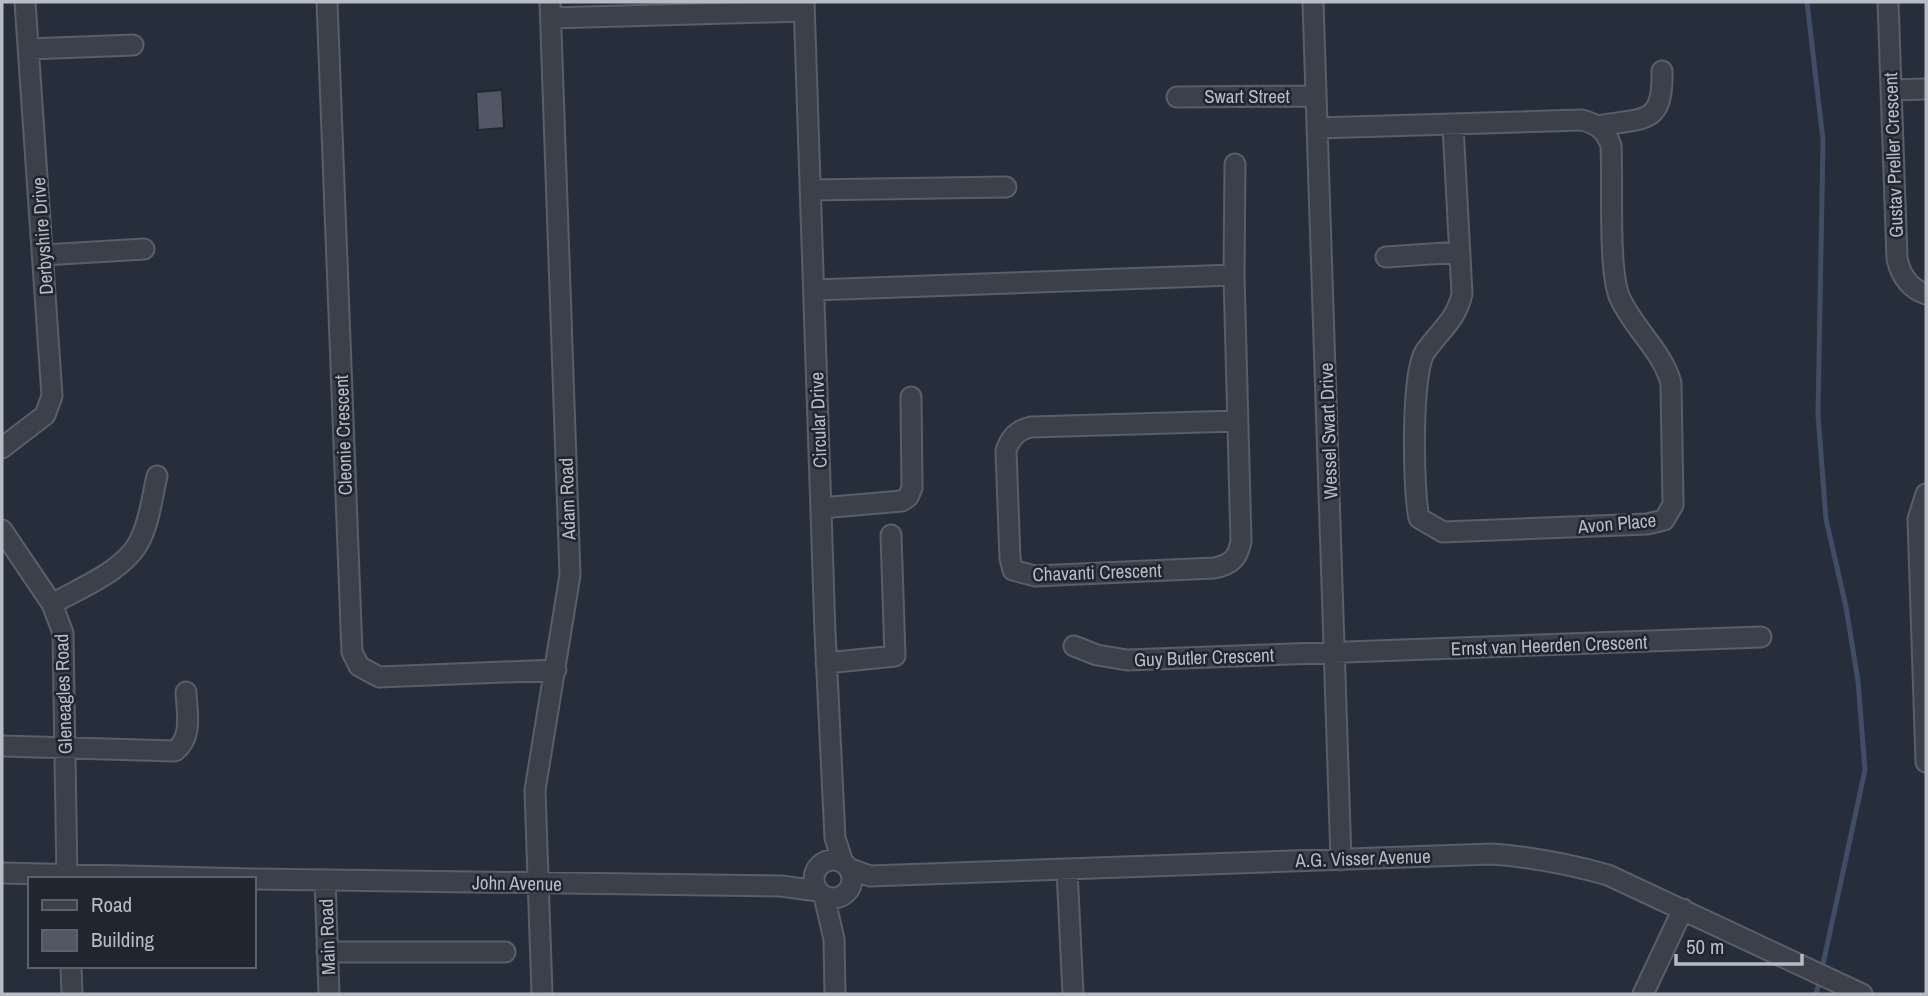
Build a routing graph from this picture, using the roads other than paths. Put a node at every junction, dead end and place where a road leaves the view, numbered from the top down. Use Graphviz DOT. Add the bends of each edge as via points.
graph roads {
  1 [pos="25,2"];
  2 [pos="327,2"];
  3 [pos="1313,2"];
  4 [pos="1888,2"];
  5 [pos="804,6"];
  6 [pos="551,10"];
  7 [pos="133,45"];
  8 [pos="29,49"];
  9 [pos="1662,71"];
  10 [pos="1926,89"];
  11 [pos="1892,90"];
  12 [pos="1316,96"];
  13 [pos="1177,97"];
  14 [pos="1453,126"];
  15 [pos="1598,127"];
  16 [pos="1317,128"];
  17 [pos="1235,164"];
  18 [pos="1006,187"];
  19 [pos="810,190"];
  20 [pos="144,249"];
  21 [pos="1460,252"];
  22 [pos="44,256"];
  23 [pos="1386,257"];
  24 [pos="1234,275"];
  25 [pos="814,290"];
  26 [pos="1926,294"];
  27 [pos="911,397"];
  28 [pos="1237,421"];
  29 [pos="2,448"];
  30 [pos="157,476"];
  31 [pos="1926,494"];
  32 [pos="821,509"];
  33 [pos="2,530"];
  34 [pos="891,535"];
  35 [pos="52,604"];
  36 [pos="1761,637"];
  37 [pos="1074,646"];
  38 [pos="1336,654"];
  39 [pos="826,663"];
  40 [pos="1924,665"];
  41 [pos="556,670"];
  42 [pos="186,692"];
  43 [pos="2,746"];
  44 [pos="66,748"];
  45 [pos="1926,762"];
  46 [pos="835,838"];
  47 [pos="1342,860"];
  48 [pos="846,865"];
  49 [pos="819,867"];
  50 [pos="1067,870"];
  51 [pos="2,873"];
  52 [pos="67,876"];
  53 [pos="870,876"];
  54 [pos="129,877"];
  55 [pos="256,879"];
  56 [pos="325,881"];
  57 [pos="539,883"];
  58 [pos="781,886"];
  59 [pos="847,891"];
  60 [pos="821,893"];
  61 [pos="1684,909"];
  62 [pos="834,939"];
  63 [pos="327,952"];
  64 [pos="505,952"];
  65 [pos="71,968"];
  66 [pos="72,994"];
  67 [pos="329,994"];
  68 [pos="542,994"];
  69 [pos="835,994"];
  70 [pos="1073,994"];
  71 [pos="1643,994"];
  72 [pos="1862,994"];
  1 -- 8 [label="street, Derbyshire Drive"];
  2 -- 41 [label="street, Cleonie Crescent" via="352,652 359,666 379,677"];
  3 -- 12 [label="street, Wessel Swart Drive"];
  4 -- 11 [label="street, Gustav Preller Crescent"];
  5 -- 6 [label="street"];
  5 -- 19 [label="street, Circular Drive"];
  6 -- 41 [label="street, Adam Road" via="570,562"];
  7 -- 8 [label="street"];
  8 -- 22 [label="street, Derbyshire Drive"];
  9 -- 15 [label="street" via="1661,102 1653,113"];
  10 -- 11 [label="street"];
  11 -- 26 [label="street, Gustav Preller Crescent" via="1897,259 1904,278"];
  12 -- 13 [label="street, Swart Street"];
  12 -- 16 [label="street, Wessel Swart Drive"];
  14 -- 15 [label="street" via="1582,120"];
  14 -- 16 [label="street"];
  14 -- 21 [label="street, Avon Place"];
  15 -- 21 [label="street, Avon Place" via="1611,146 1618,292 1671,383 1673,505 1664,520 1443,532 1422,522 1418,512 1416,378 1424,352 1446,330 1458,309 1462,295"];
  16 -- 38 [label="street, Wessel Swart Drive"];
  17 -- 24 [label="street, Chavanti Crescent"];
  18 -- 19 [label="street"];
  19 -- 25 [label="street, Circular Drive"];
  20 -- 22 [label="street"];
  21 -- 23 [label="street"];
  22 -- 29 [label="street, Derbyshire Drive" via="51,403 45,415"];
  24 -- 25 [label="street"];
  24 -- 28 [label="street, Chavanti Crescent"];
  25 -- 32 [label="street, Circular Drive"];
  27 -- 32 [label="street" via="912,488 908,497"];
  28 -- 28 [label="street, Chavanti Crescent" via="1241,541 1227,566 1035,576 1013,570 1006,451 1010,439 1020,431"];
  30 -- 35 [label="street" via="146,524 132,552"];
  31 -- 40 [label="street" via="1918,519"];
  32 -- 39 [label="street, Circular Drive"];
  33 -- 35 [label="street, Gleneagles Road"];
  34 -- 39 [label="street" via="895,656"];
  35 -- 44 [label="street, Gleneagles Road" via="63,633"];
  36 -- 38 [label="street, Ernst van Heerden Crescent"];
  37 -- 38 [label="street, Guy Butler Crescent" via="1126,660"];
  38 -- 47 [label="street, Wessel Swart Drive"];
  39 -- 46 [label="street, Circular Drive"];
  40 -- 45 [label="street"];
  41 -- 57 [label="street, Adam Road" via="536,778"];
  42 -- 44 [label="street" via="187,733 178,750"];
  43 -- 44 [label="street"];
  44 -- 52 [label="street, Gleneagles Road"];
  46 -- 48 [label="street, Circular Drive"];
  46 -- 49 [label="street"];
  47 -- 50 [label="street, A.G. Visser Avenue"];
  47 -- 61 [label="street, A.G. Visser Avenue" via="1492,854 1530,857 1608,875"];
  48 -- 49 [label="street" via="836,860"];
  48 -- 53 [label="street, A.G. Visser Avenue"];
  48 -- 59 [label="street" via="851,874"];
  49 -- 58 [label="street, John Avenue"];
  49 -- 60 [label="street" via="815,884"];
  50 -- 53 [label="street, A.G. Visser Avenue"];
  50 -- 70 [label="street"];
  51 -- 52 [label="street, John Avenue"];
  52 -- 54 [label="street, John Avenue"];
  53 -- 59 [label="street, A.G. Visser Avenue"];
  55 -- 56 [label="street, John Avenue"];
  56 -- 57 [label="street, John Avenue"];
  56 -- 63 [label="street, Main Road"];
  57 -- 58 [label="street, John Avenue"];
  57 -- 68 [label="street, Adam Road"];
  58 -- 60 [label="street, John Avenue"];
  59 -- 60 [label="street" via="835,898"];
  59 -- 62 [label="street"];
  60 -- 62 [label="street"];
  61 -- 71 [label="street"];
  61 -- 72 [label="street, A.G. Visser Avenue"];
  62 -- 69 [label="street"];
  63 -- 64 [label="street"];
  63 -- 67 [label="street, Main Road"];
  65 -- 66 [label="street"];
}
